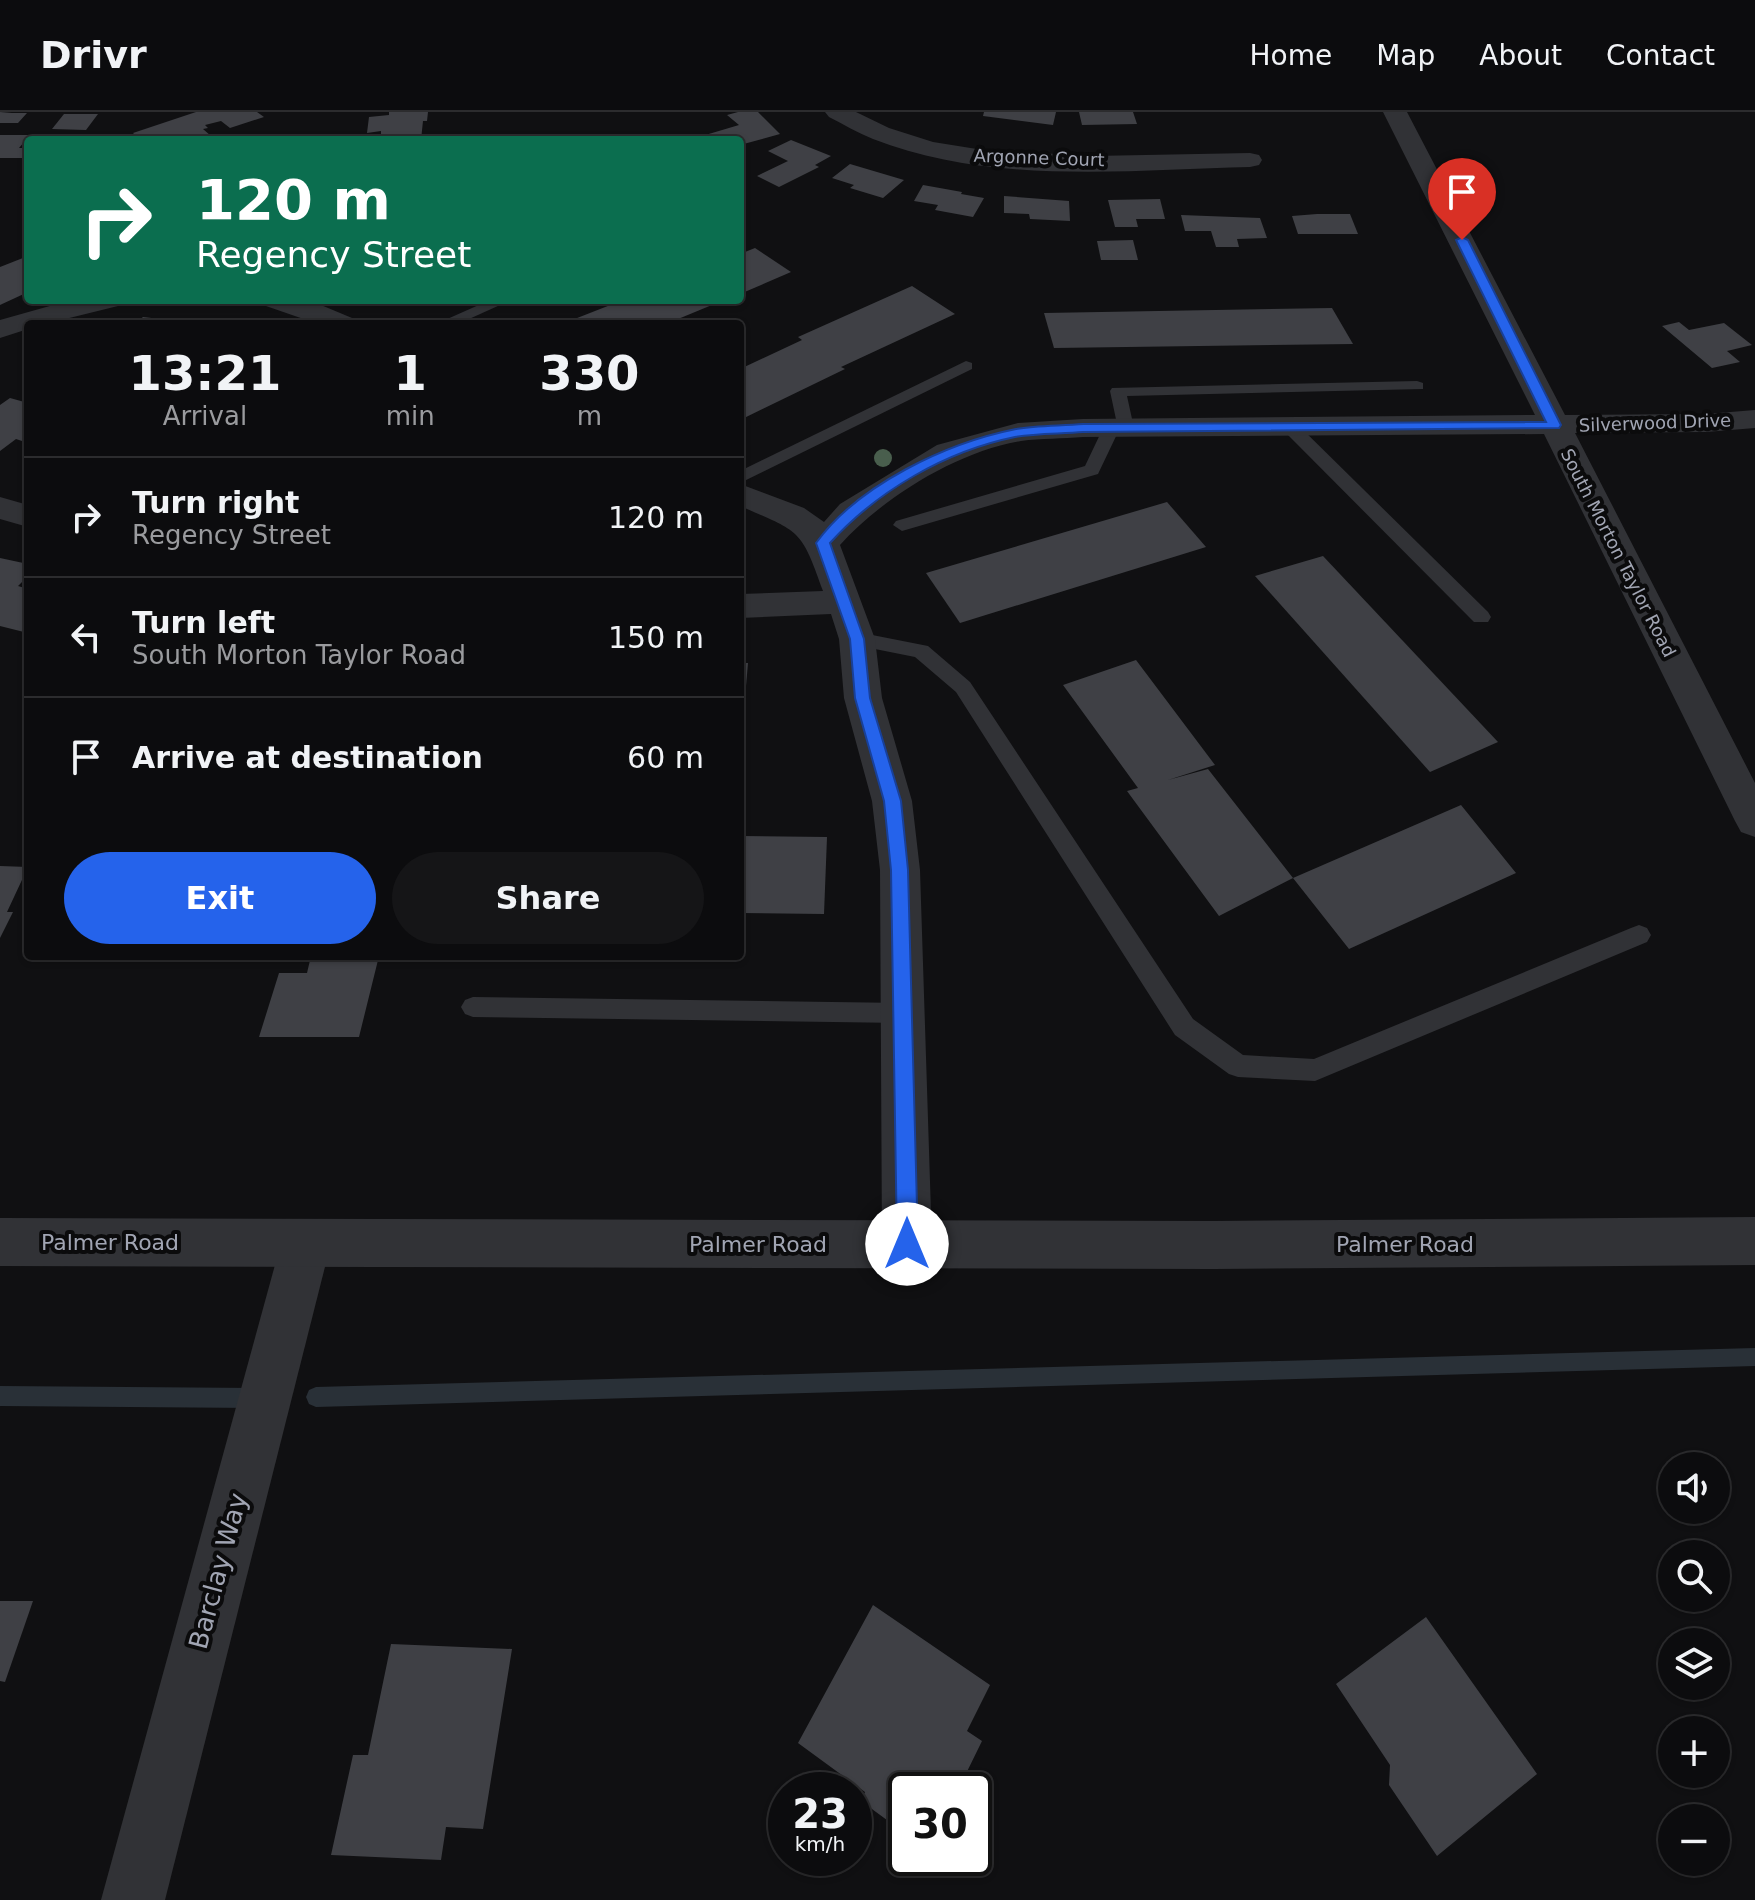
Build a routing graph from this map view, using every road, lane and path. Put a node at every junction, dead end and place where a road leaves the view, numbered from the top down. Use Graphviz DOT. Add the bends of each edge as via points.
graph roads {
  1 [pos="837,112"];
  2 [pos="1395,112"];
  3 [pos="1250,160"];
  4 [pos="90,304"];
  5 [pos="291,304"];
  6 [pos="493,304"];
  7 [pos="29,320"];
  8 [pos="332,320"];
  9 [pos="454,320"];
  10 [pos="24,321"];
  11 [pos="0,329"];
  12 [pos="966,366"];
  13 [pos="1417,386"];
  14 [pos="1755,419"];
  15 [pos="1554,425"];
  16 [pos="1290,427"];
  17 [pos="1119,428"];
  18 [pos="744,476"];
  19 [pos="744,496"];
  20 [pos="0,508"];
  21 [pos="24,515"];
  22 [pos="902,525"];
  23 [pos="823,543"];
  24 [pos="843,602"];
  25 [pos="744,606"];
  26 [pos="1481,617"];
  27 [pos="857,639"];
  28 [pos="1755,821"];
  29 [pos="1639,935"];
  30 [pos="473,1007"];
  31 [pos="903,1013"];
  32 [pos="1755,1241"];
  33 [pos="0,1242"];
  34 [pos="306,1243"];
  35 [pos="907,1244"];
  36 [pos="133,1900"];
  1 -- 3 [label="street, Argonne Court" via="903,142 999,160"];
  2 -- 15 [label="street, South Morton Taylor Road"];
  4 -- 7 [label="street"];
  5 -- 8 [label="street"];
  6 -- 9 [label="lane"];
  10 -- 11 [label="street"];
  12 -- 18 [label="lane"];
  13 -- 17 [label="lane" via="1118,391"];
  14 -- 15 [label="street, Silverwood Drive"];
  15 -- 16 [label="street, Silverwood Drive"];
  15 -- 28 [label="street, South Morton Taylor Road"];
  16 -- 17 [label="street, Silverwood Drive"];
  16 -- 26 [label="lane"];
  17 -- 22 [label="lane" via="1092,470"];
  17 -- 23 [label="street, Silverwood Drive" via="1018,432 948,452 852,511"];
  19 -- 23 [label="street" via="792,516"];
  20 -- 21 [label="street"];
  23 -- 24 [label="street"];
  24 -- 25 [label="street"];
  24 -- 27 [label="street"];
  27 -- 29 [label="lane" via="921,651 963,687 1184,1027 1238,1066 1315,1070"];
  27 -- 31 [label="street" via="863,698 892,801 900,870"];
  30 -- 31 [label="lane"];
  31 -- 35 [label="street"];
  32 -- 35 [label="street, Palmer Road"];
  33 -- 34 [label="street, Palmer Road"];
  34 -- 35 [label="street, Palmer Road"];
  34 -- 36 [label="street, Barclay Way"];
}
